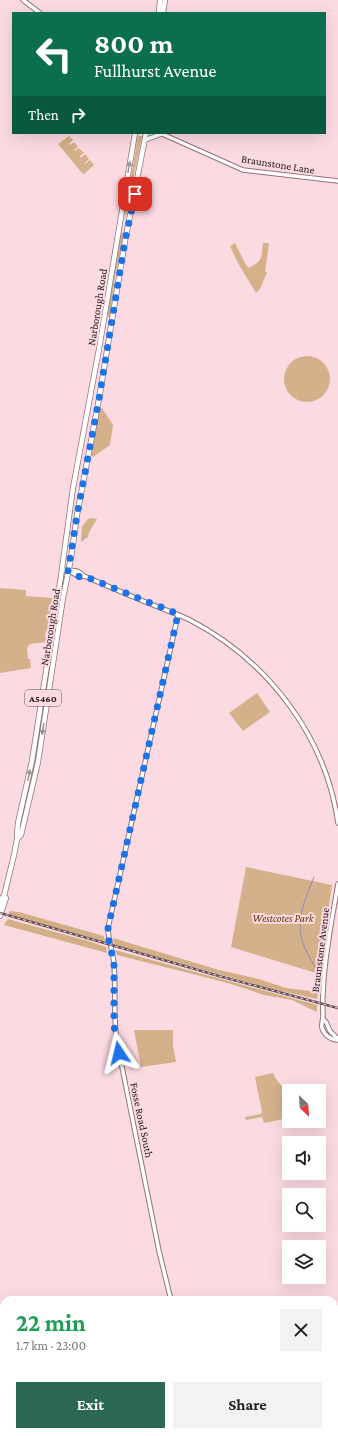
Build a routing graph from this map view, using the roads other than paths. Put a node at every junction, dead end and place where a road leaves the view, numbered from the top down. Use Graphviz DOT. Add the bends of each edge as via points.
graph roads {
  1 [pos="23,0"];
  2 [pos="160,0"];
  3 [pos="165,0"];
  4 [pos="39,12"];
  5 [pos="159,12"];
  6 [pos="164,12"];
  7 [pos="135,134"];
  8 [pos="146,134"];
  9 [pos="159,134"];
  10 [pos="163,134"];
  11 [pos="171,134"];
  12 [pos="173,138"];
  13 [pos="145,140"];
  14 [pos="338,181"];
  15 [pos="62,570"];
  16 [pos="68,571"];
  17 [pos="178,614"];
  18 [pos="338,820"];
  19 [pos="338,823"];
  20 [pos="17,839"];
  21 [pos="338,884"];
  22 [pos="0,916"];
  23 [pos="323,1019"];
  24 [pos="338,1040"];
  25 [pos="170,1296"];
  1 -- 4 [label="street"];
  2 -- 5 [label="main road"];
  3 -- 6 [label="main road"];
  15 -- 7 [label="main road, Narborough Road / A5460, one-way" via="73,488"];
  8 -- 13 [label="main road, Narborough Road / A5460"];
  9 -- 13 [label="street"];
  10 -- 12 [label="street, Braunstone Lane"];
  11 -- 12 [label="street"];
  12 -- 14 [label="street, Braunstone Lane" via="243,170"];
  13 -- 16 [label="main road, Narborough Road / A5460"];
  15 -- 16 [label="street"];
  20 -- 15 [label="main road, Narborough Road / A5460, one-way" via="18,823 32,762"];
  16 -- 17 [label="street" via="75,570"];
  16 -- 20 [label="main road, Narborough Road / A5460, one-way" via="38,762 23,828"];
  17 -- 18 [label="street" via="228,644 251,662 279,692 307,732 320,759 334,799"];
  17 -- 25 [label="street, Fosse Road South" via="108,928 114,963 114,1026"];
  18 -- 19 [label="street"];
  20 -- 22 [label="main road, Narborough Road / A5460"];
  21 -- 23 [label="street, Braunstone Avenue" via="324,976"];
  23 -- 24 [label="street"];
  23 -- 24 [label="street, Braunstone Avenue" via="322,1030 330,1038"];
}
